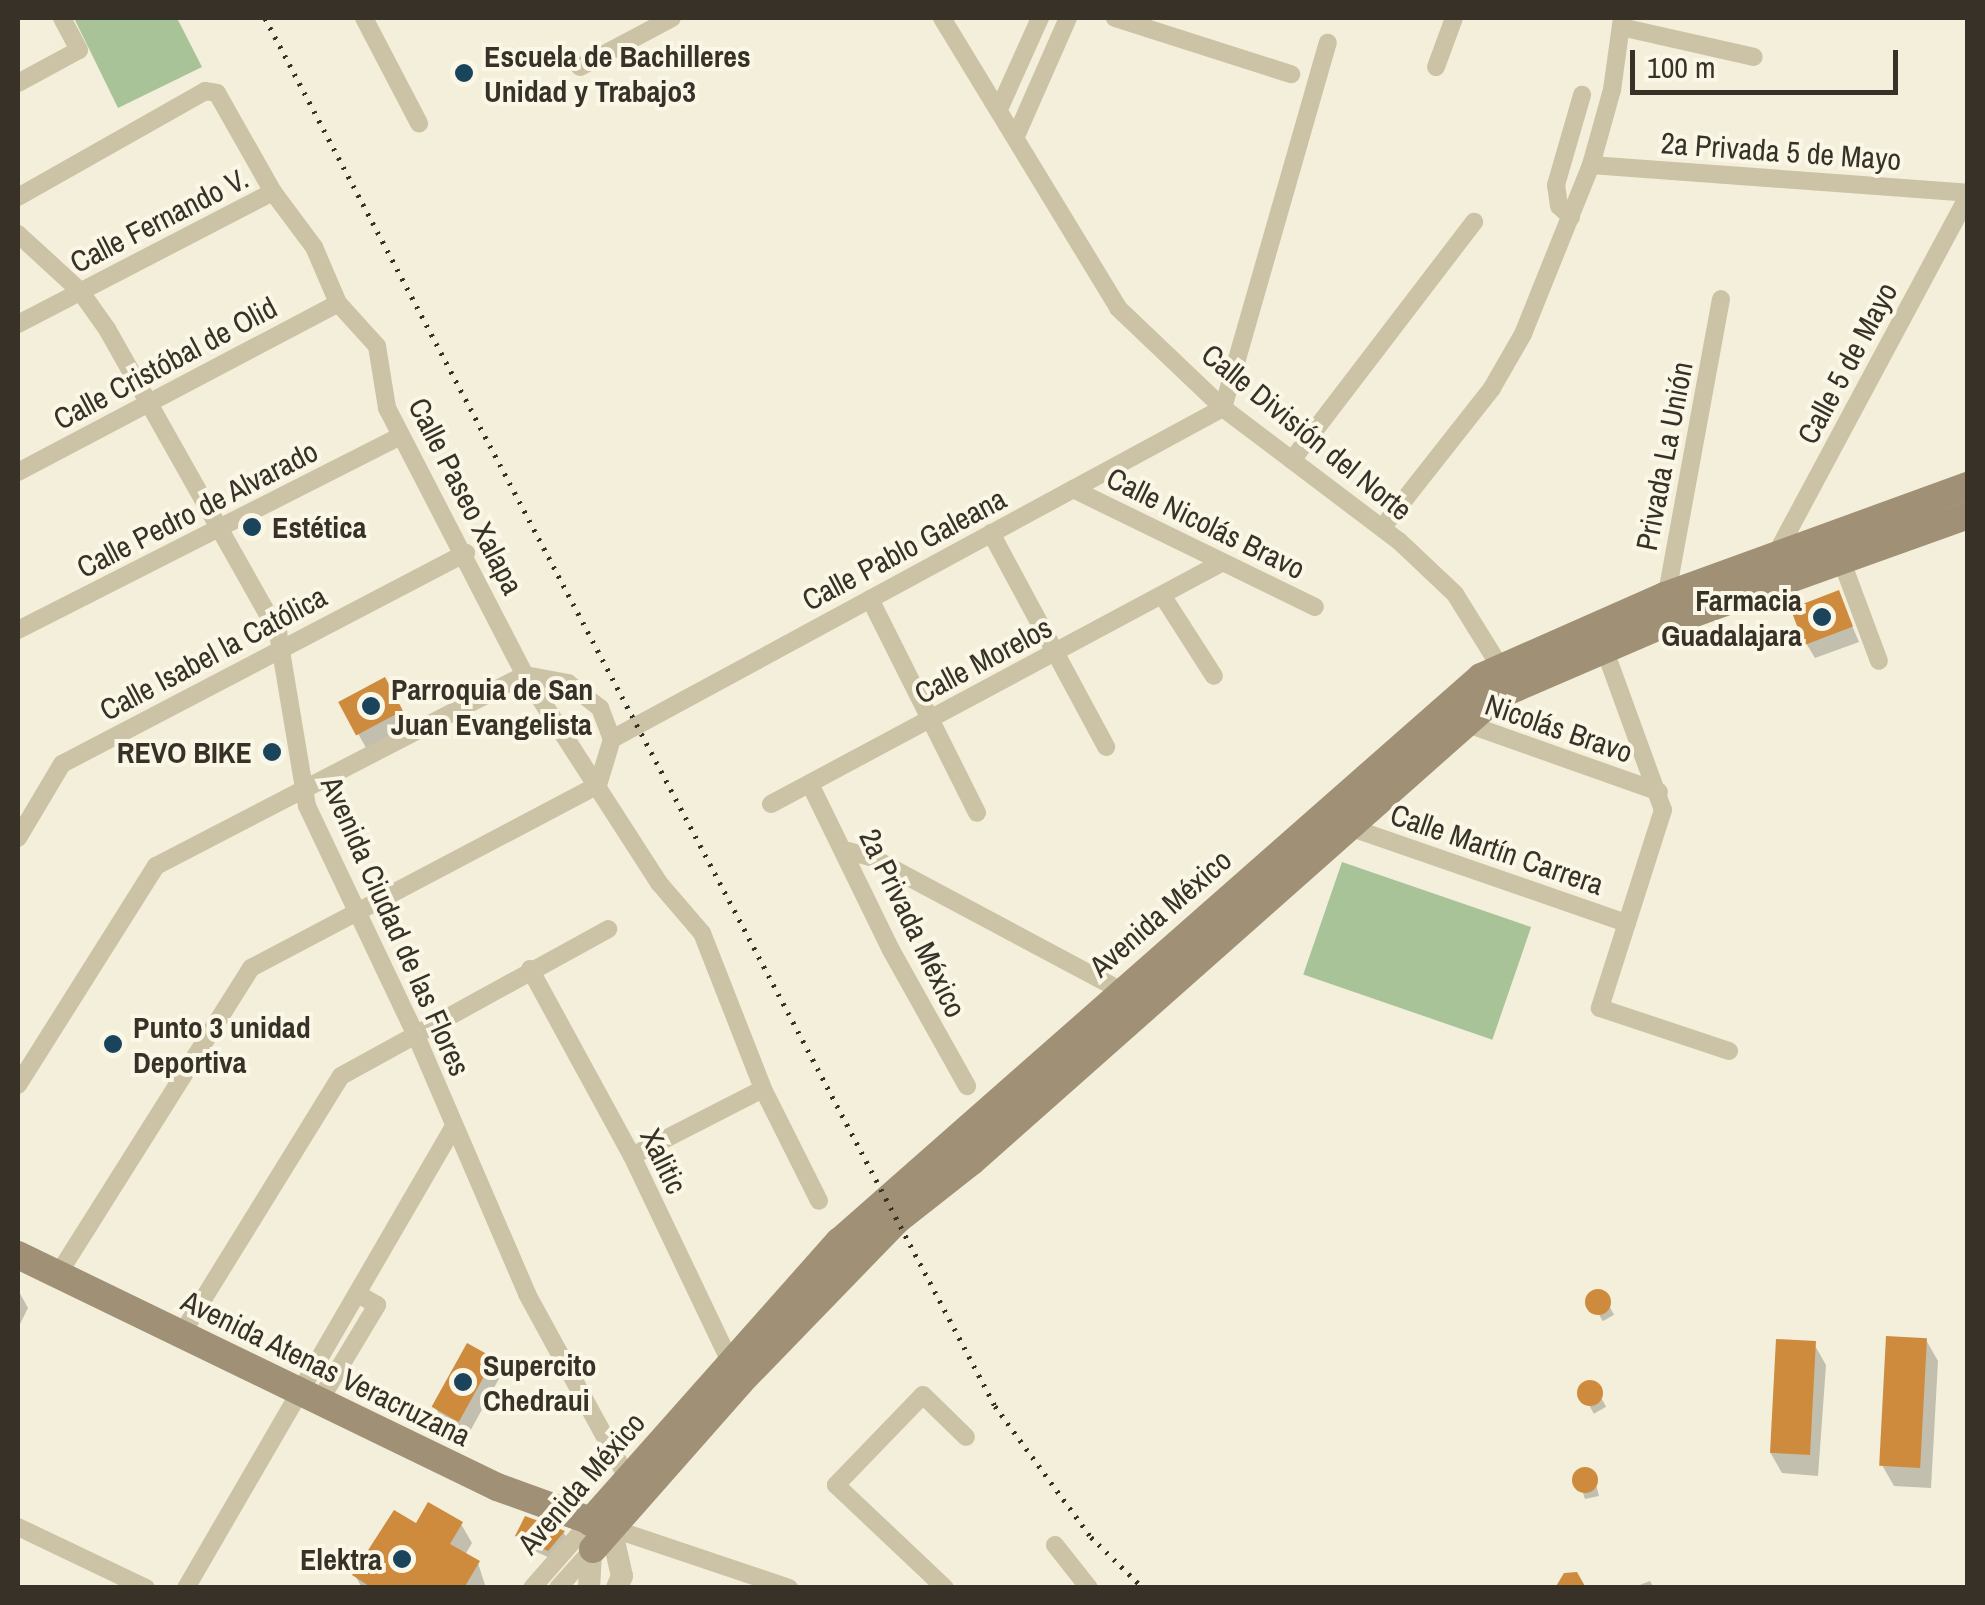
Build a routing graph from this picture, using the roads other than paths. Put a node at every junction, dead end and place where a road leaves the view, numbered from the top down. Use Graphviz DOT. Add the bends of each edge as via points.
graph roads {
  1 [pos="62,18"];
  2 [pos="364,18"];
  3 [pos="672,18"];
  4 [pos="942,18"];
  5 [pos="1040,18"];
  6 [pos="1068,18"];
  7 [pos="1115,18"];
  8 [pos="1454,18"];
  9 [pos="1622,22"];
  10 [pos="1328,43"];
  11 [pos="1754,57"];
  12 [pos="580,66"];
  13 [pos="1436,67"];
  14 [pos="1292,74"];
  15 [pos="18,82"];
  16 [pos="1582,95"];
  17 [pos="1000,108"];
  18 [pos="418,123"];
  19 [pos="1016,136"];
  20 [pos="1591,164"];
  21 [pos="274,192"];
  22 [pos="1968,194"];
  23 [pos="18,197"];
  24 [pos="1570,217"];
  25 [pos="1474,222"];
  26 [pos="18,234"];
  27 [pos="80,292"];
  28 [pos="1721,298"];
  29 [pos="338,303"];
  30 [pos="18,324"];
  31 [pos="150,402"];
  32 [pos="1223,408"];
  33 [pos="400,436"];
  34 [pos="1292,460"];
  35 [pos="18,472"];
  36 [pos="1968,486"];
  37 [pos="1073,489"];
  38 [pos="1968,515"];
  39 [pos="218,528"];
  40 [pos="1382,528"];
  41 [pos="991,533"];
  42 [pos="1837,548"];
  43 [pos="466,553"];
  44 [pos="1774,557"];
  45 [pos="1221,563"];
  46 [pos="1162,594"];
  47 [pos="870,599"];
  48 [pos="1315,607"];
  49 [pos="1664,610"];
  50 [pos="18,630"];
  51 [pos="284,646"];
  52 [pos="1604,648"];
  53 [pos="1054,654"];
  54 [pos="1879,661"];
  55 [pos="525,674"];
  56 [pos="1214,676"];
  57 [pos="1506,676"];
  58 [pos="1452,718"];
  59 [pos="932,720"];
  60 [pos="612,739"];
  61 [pos="1106,747"];
  62 [pos="810,784"];
  63 [pos="598,785"];
  64 [pos="302,791"];
  65 [pos="1659,792"];
  66 [pos="770,804"];
  67 [pos="977,813"];
  68 [pos="1349,827"];
  69 [pos="18,838"];
  70 [pos="848,852"];
  71 [pos="357,910"];
  72 [pos="1627,923"];
  73 [pos="608,929"];
  74 [pos="530,970"];
  75 [pos="1111,985"];
  76 [pos="414,1032"];
  77 [pos="1729,1051"];
  78 [pos="18,1085"];
  79 [pos="967,1086"];
  80 [pos="763,1089"];
  81 [pos="453,1128"];
  82 [pos="955,1137"];
  83 [pos="632,1156"];
  84 [pos="972,1161"];
  85 [pos="819,1201"];
  86 [pos="18,1255"];
  87 [pos="58,1274"];
  88 [pos="181,1335"];
  89 [pos="734,1371"];
  90 [pos="311,1396"];
  91 [pos="966,1438"];
  92 [pos="634,1488"];
  93 [pos="18,1526"];
  94 [pos="598,1533"];
  95 [pos="1055,1545"];
  96 [pos="783,1586"];
  97 [pos="146,1588"];
  98 [pos="186,1588"];
  99 [pos="532,1588"];
  100 [pos="558,1588"];
  101 [pos="590,1588"];
  102 [pos="618,1588"];
  103 [pos="945,1588"];
  104 [pos="1089,1588"];
  1 -- 15 [label="street" via="80,50"];
  2 -- 18 [label="street"];
  3 -- 12 [label="street"];
  4 -- 17 [label="street, Calle División del Norte"];
  5 -- 17 [label="street"];
  6 -- 19 [label="street"];
  7 -- 14 [label="street"];
  8 -- 13 [label="street"];
  9 -- 11 [label="street"];
  9 -- 20 [label="street"];
  10 -- 32 [label="street"];
  16 -- 24 [label="street" via="1556,185 1559,206"];
  17 -- 19 [label="street, Calle División del Norte"];
  19 -- 32 [label="street, Calle División del Norte" via="1118,308"];
  20 -- 22 [label="street, 2a Privada 5 de Mayo"];
  20 -- 24 [label="street"];
  21 -- 23 [label="street, Calle Paseo Xalapa" via="212,90"];
  21 -- 27 [label="street, Calle Fernando V."];
  21 -- 29 [label="street, Calle Paseo Xalapa" via="306,233"];
  22 -- 44 [label="street, Calle 5 de Mayo"];
  24 -- 40 [label="street" via="1510,360"];
  25 -- 34 [label="street"];
  26 -- 27 [label="street, Avenida Ciudad de las Flores"];
  27 -- 30 [label="street, Calle Fernando V."];
  27 -- 31 [label="street, Avenida Ciudad de las Flores"];
  28 -- 49 [label="street, Privada La Unión"];
  29 -- 31 [label="street, Calle Cristóbal de Olid"];
  29 -- 33 [label="street, Calle Paseo Xalapa" via="377,346 383,394"];
  31 -- 35 [label="street, Calle Cristóbal de Olid"];
  31 -- 39 [label="street, Avenida Ciudad de las Flores"];
  32 -- 34 [label="street, Calle División del Norte"];
  32 -- 37 [label="street, Calle Pablo Galeana"];
  33 -- 39 [label="street, Calle Pedro de Alvarado"];
  33 -- 43 [label="street, Calle Paseo Xalapa"];
  34 -- 40 [label="street, Calle División del Norte"];
  36 -- 42 [label="main road, Avenida México"];
  37 -- 41 [label="street, Calle Pablo Galeana"];
  37 -- 45 [label="street, Calle Nicolás Bravo"];
  38 -- 42 [label="main road, Avenida México"];
  39 -- 50 [label="street, Calle Pedro de Alvarado"];
  39 -- 51 [label="street, Avenida Ciudad de las Flores"];
  40 -- 57 [label="street, Calle División del Norte" via="1455,594"];
  41 -- 47 [label="street, Calle Pablo Galeana"];
  41 -- 53 [label="street"];
  42 -- 44 [label="main road, Avenida México"];
  42 -- 49 [label="main road, Avenida México"];
  42 -- 54 [label="street"];
  43 -- 51 [label="street, Calle Isabel la Católica"];
  43 -- 55 [label="street, Calle Paseo Xalapa"];
  44 -- 49 [label="main road, Avenida México"];
  45 -- 46 [label="street, Calle Morelos"];
  45 -- 48 [label="street, Calle Nicolás Bravo"];
  46 -- 53 [label="street, Calle Morelos"];
  46 -- 56 [label="street"];
  47 -- 59 [label="street"];
  47 -- 60 [label="street, Calle Pablo Galeana"];
  49 -- 52 [label="main road, Avenida México"];
  49 -- 57 [label="main road, Avenida México"];
  51 -- 64 [label="street, Avenida Ciudad de las Flores"];
  51 -- 69 [label="street, Calle Isabel la Católica" via="62,764"];
  52 -- 57 [label="main road, Avenida México"];
  52 -- 65 [label="street"];
  53 -- 59 [label="street, Calle Morelos"];
  53 -- 61 [label="street"];
  55 -- 60 [label="street" via="583,691 600,708"];
  55 -- 63 [label="street, Calle Paseo Xalapa"];
  55 -- 64 [label="street"];
  57 -- 58 [label="main road, Avenida México"];
  58 -- 65 [label="street, Nicolás Bravo"];
  58 -- 68 [label="main road, Avenida México"];
  58 -- 82 [label="main road, Avenida México"];
  59 -- 62 [label="street, Calle Morelos"];
  59 -- 67 [label="street"];
  60 -- 63 [label="street"];
  62 -- 66 [label="street, Calle Morelos"];
  62 -- 70 [label="street, 2a Privada México"];
  63 -- 71 [label="street"];
  63 -- 80 [label="street, Calle Paseo Xalapa" via="659,882 702,934"];
  64 -- 71 [label="street, Avenida Ciudad de las Flores"];
  64 -- 78 [label="street" via="156,866"];
  65 -- 72 [label="street" via="1662,823"];
  68 -- 72 [label="street, Calle Martín Carrera"];
  68 -- 84 [label="main road, Avenida México"];
  70 -- 75 [label="street" via="871,858"];
  70 -- 79 [label="street, 2a Privada México" via="891,950"];
  71 -- 76 [label="street, Avenida Ciudad de las Flores"];
  71 -- 87 [label="street" via="251,968"];
  72 -- 77 [label="street" via="1600,1008"];
  73 -- 74 [label="street"];
  74 -- 76 [label="street"];
  74 -- 83 [label="street, Xalitic"];
  76 -- 81 [label="street, Avenida Ciudad de las Flores"];
  76 -- 88 [label="street" via="341,1076"];
  80 -- 83 [label="street"];
  80 -- 85 [label="street, Calle Paseo Xalapa"];
  81 -- 90 [label="street" via="358,1294 377,1306"];
  81 -- 92 [label="street, Avenida Ciudad de las Flores" via="542,1324"];
  82 -- 84 [label="main road"];
  82 -- 89 [label="main road, Avenida México" via="839,1242"];
  83 -- 89 [label="street, Xalitic"];
  84 -- 89 [label="main road, Avenida México" via="896,1220"];
  86 -- 87 [label="main road, Avenida Atenas Veracruzana"];
  87 -- 88 [label="main road, Avenida Atenas Veracruzana"];
  88 -- 90 [label="main road, Avenida Atenas Veracruzana"];
  89 -- 92 [label="main road, Avenida México"];
  90 -- 94 [label="main road, Avenida Atenas Veracruzana"];
  90 -- 98 [label="street"];
  91 -- 103 [label="street" via="923,1395 836,1485"];
  92 -- 94 [label="main road, Avenida México"];
  93 -- 97 [label="street"];
  94 -- 96 [label="street"];
  94 -- 99 [label="street, Avenida México"];
  94 -- 100 [label="street, Avenida México"];
  94 -- 101 [label="street"];
  94 -- 102 [label="street" via="622,1576"];
  95 -- 104 [label="street"];
}
